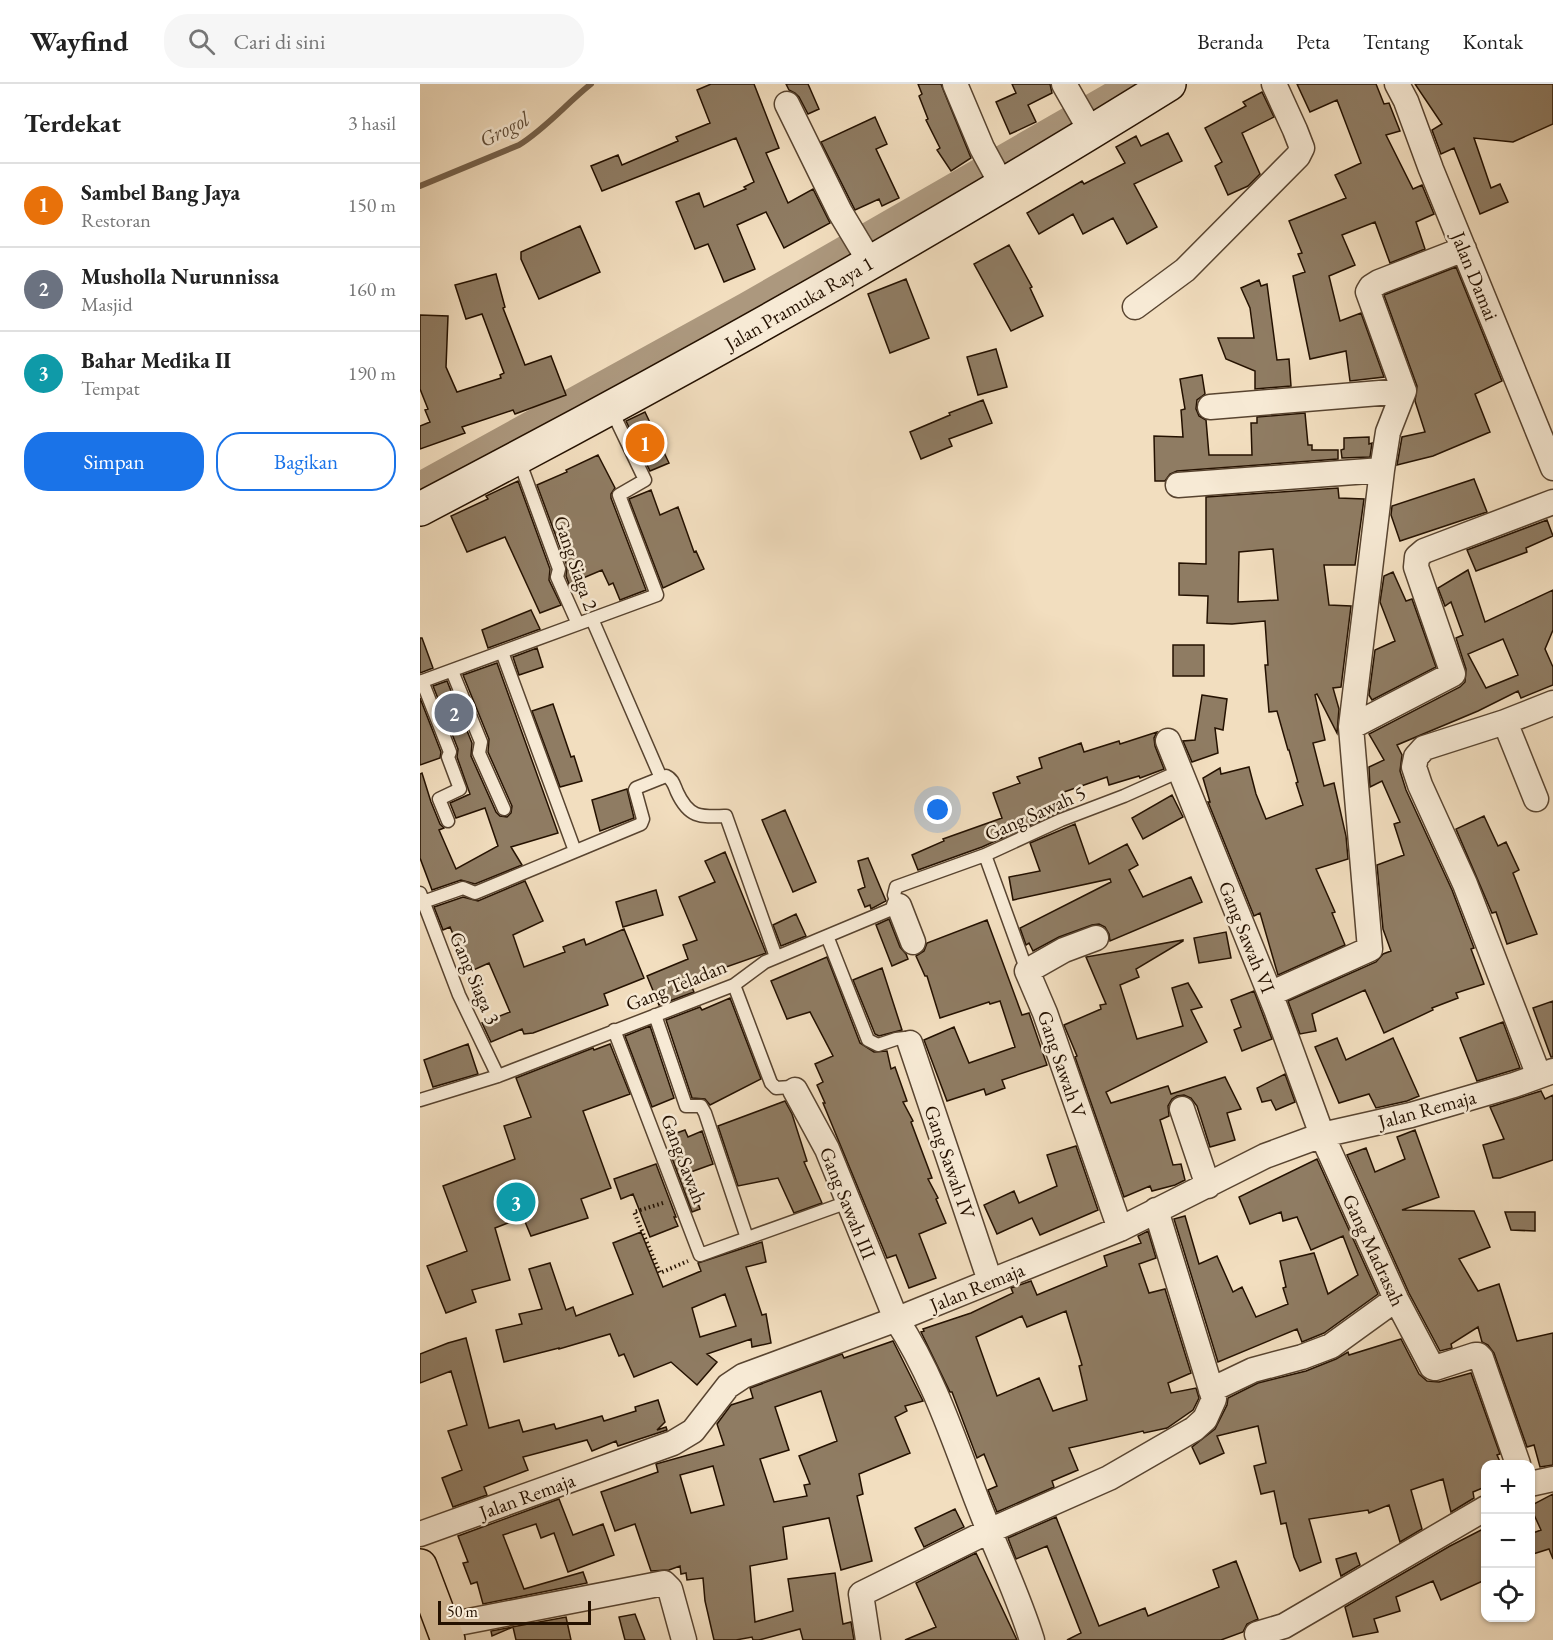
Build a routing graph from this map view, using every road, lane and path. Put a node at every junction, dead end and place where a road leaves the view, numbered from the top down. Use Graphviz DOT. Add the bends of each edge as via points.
graph roads {
  1 [pos="955,84"];
  2 [pos="1274,84"];
  3 [pos="1397,84"];
  4 [pos="1154,88"];
  5 [pos="787,104"];
  6 [pos="1079,109"];
  7 [pos="992,167"];
  8 [pos="860,246"];
  9 [pos="1464,249"];
  10 [pos="1135,307"];
  11 [pos="1404,391"];
  12 [pos="1210,407"];
  13 [pos="610,408"];
  14 [pos="518,458"];
  15 [pos="1553,468"];
  16 [pos="1382,470"];
  17 [pos="1178,485"];
  18 [pos="1553,502"];
  19 [pos="420,509"];
  20 [pos="592,619"];
  21 [pos="578,624"];
  22 [pos="502,652"];
  23 [pos="452,671"];
  24 [pos="421,682"];
  25 [pos="1553,703"];
  26 [pos="1505,722"];
  27 [pos="1351,727"];
  28 [pos="1168,741"];
  29 [pos="1180,771"];
  30 [pos="661,778"];
  31 [pos="1536,799"];
  32 [pos="504,809"];
  33 [pos="448,821"];
  34 [pos="575,851"];
  35 [pos="985,855"];
  36 [pos="422,898"];
  37 [pos="899,906"];
  38 [pos="827,936"];
  39 [pos="1096,938"];
  40 [pos="913,942"];
  41 [pos="776,957"];
  42 [pos="1027,971"];
  43 [pos="734,985"];
  44 [pos="1270,994"];
  45 [pos="655,1015"];
  46 [pos="614,1030"];
  47 [pos="910,1043"];
  48 [pos="1546,1074"];
  49 [pos="498,1076"];
  50 [pos="795,1090"];
  51 [pos="420,1100"];
  52 [pos="1182,1109"];
  53 [pos="1322,1135"];
  54 [pos="1208,1186"];
  55 [pos="678,1199"];
  56 [pos="848,1202"];
  57 [pos="1156,1210"];
  58 [pos="1120,1229"];
  59 [pos="747,1238"];
  60 [pos="700,1255"];
  61 [pos="990,1281"];
  62 [pos="1396,1299"];
  63 [pos="896,1319"];
  64 [pos="1211,1390"];
  65 [pos="1517,1460"];
  66 [pos="1553,1479"];
  67 [pos="1535,1483"];
  68 [pos="1481,1510"];
  69 [pos="989,1531"];
  70 [pos="420,1534"];
  71 [pos="420,1566"];
  72 [pos="445,1633"];
  73 [pos="1254,1638"];
  74 [pos="684,1640"];
  75 [pos="868,1640"];
  76 [pos="1032,1640"];
  1 -- 7 [label="street"];
  2 -- 10 [label="street" via="1302,148 1298,156 1185,270"];
  3 -- 9 [label="street, Jalan Damai"];
  4 -- 6 [label="main road, Jalan Pramuka Raya 1"];
  5 -- 8 [label="street"];
  6 -- 7 [label="main road, Jalan Pramuka Raya 1"];
  7 -- 8 [label="main road, Jalan Pramuka Raya 1"];
  8 -- 13 [label="main road, Jalan Pramuka Raya 1" via="750,333"];
  9 -- 11 [label="street" via="1379,282 1368,292"];
  9 -- 15 [label="street, Jalan Damai"];
  11 -- 12 [label="street"];
  11 -- 16 [label="street" via="1388,432"];
  13 -- 14 [label="main road, Jalan Pramuka Raya 1"];
  13 -- 20 [label="lane" via="645,480 619,495 657,595"];
  14 -- 19 [label="main road, Jalan Pramuka Raya 1"];
  14 -- 21 [label="lane, Gang Siaga 2" via="559,568 557,577"];
  16 -- 17 [label="street"];
  16 -- 27 [label="street"];
  18 -- 27 [label="street" via="1416,557 1416,567 1453,674"];
  20 -- 21 [label="lane"];
  20 -- 30 [label="lane"];
  21 -- 22 [label="lane, Gang Siaga 2"];
  22 -- 23 [label="lane, Gang Siaga 2"];
  22 -- 34 [label="lane"];
  23 -- 24 [label="lane, Gang Siaga 2"];
  23 -- 32 [label="lane" via="481,742 479,753"];
  24 -- 33 [label="lane" via="450,752 448,757 460,789 439,799"];
  25 -- 26 [label="street"];
  26 -- 31 [label="street"];
  26 -- 48 [label="street" via="1424,748 1414,767"];
  27 -- 44 [label="street" via="1370,949"];
  28 -- 29 [label="street, Gang Sawah VI"];
  29 -- 35 [label="lane, Gang Sawah 5"];
  29 -- 44 [label="street, Gang Sawah VI"];
  30 -- 34 [label="lane" via="635,790 641,824"];
  30 -- 41 [label="lane" via="672,779 686,808 701,817 726,816"];
  34 -- 36 [label="lane" via="476,893 463,888"];
  35 -- 37 [label="lane" via="896,887 894,895"];
  35 -- 42 [label="lane, Gang Sawah 5"];
  36 -- 49 [label="lane, Gang Siaga 3" via="459,995"];
  37 -- 38 [label="lane, Gang Teladan"];
  37 -- 40 [label="street"];
  38 -- 41 [label="lane, Gang Teladan"];
  38 -- 47 [label="lane" via="868,1040 878,1045 905,1038"];
  39 -- 42 [label="street"];
  41 -- 43 [label="lane, Gang Teladan"];
  42 -- 58 [label="street, Gang Sawah V"];
  43 -- 45 [label="lane, Gang Teladan"];
  43 -- 50 [label="lane" via="771,1083 776,1088"];
  44 -- 53 [label="street, Gang Sawah VI"];
  45 -- 46 [label="lane, Gang Teladan"];
  45 -- 59 [label="lane, Gang Sawah" via="686,1106 701,1106 705,1113"];
  46 -- 49 [label="lane, Gang Teladan"];
  46 -- 55 [label="lane, Gang Sawah"];
  47 -- 61 [label="street, Gang Sawah IV"];
  48 -- 53 [label="street, Jalan Remaja" via="1411,1115"];
  49 -- 51 [label="lane, Gang Teladan"];
  50 -- 56 [label="street, Gang Sawah III" via="827,1149"];
  52 -- 54 [label="street"];
  53 -- 54 [label="street, Jalan Remaja" via="1265,1156"];
  53 -- 62 [label="street, Gang Madrasah"];
  54 -- 57 [label="street, Jalan Remaja"];
  55 -- 60 [label="lane, Gang Sawah"];
  55 -- 60 [label="path" via="634,1212 660,1273"];
  56 -- 59 [label="lane"];
  56 -- 63 [label="street, Gang Sawah III"];
  57 -- 58 [label="street, Jalan Remaja"];
  57 -- 64 [label="street"];
  58 -- 61 [label="street, Jalan Remaja"];
  59 -- 60 [label="lane"];
  61 -- 63 [label="street, Jalan Remaja"];
  62 -- 64 [label="street" via="1331,1346 1253,1370"];
  62 -- 65 [label="street, Gang Madrasah" via="1429,1364 1435,1368 1478,1355 1481,1358"];
  63 -- 69 [label="street, Gang Sawah III" via="933,1391"];
  63 -- 70 [label="street, Jalan Remaja" via="743,1376 728,1386 693,1431 673,1443"];
  64 -- 69 [label="street" via="1211,1408 1194,1429 1109,1478"];
  66 -- 67 [label="street"];
  68 -- 73 [label="street" via="1284,1626"];
  69 -- 75 [label="street" via="861,1594"];
  69 -- 76 [label="street, Gang Sawah III"];
  71 -- 72 [label="highway"];
  72 -- 74 [label="street" via="664,1583 670,1589"];
}
